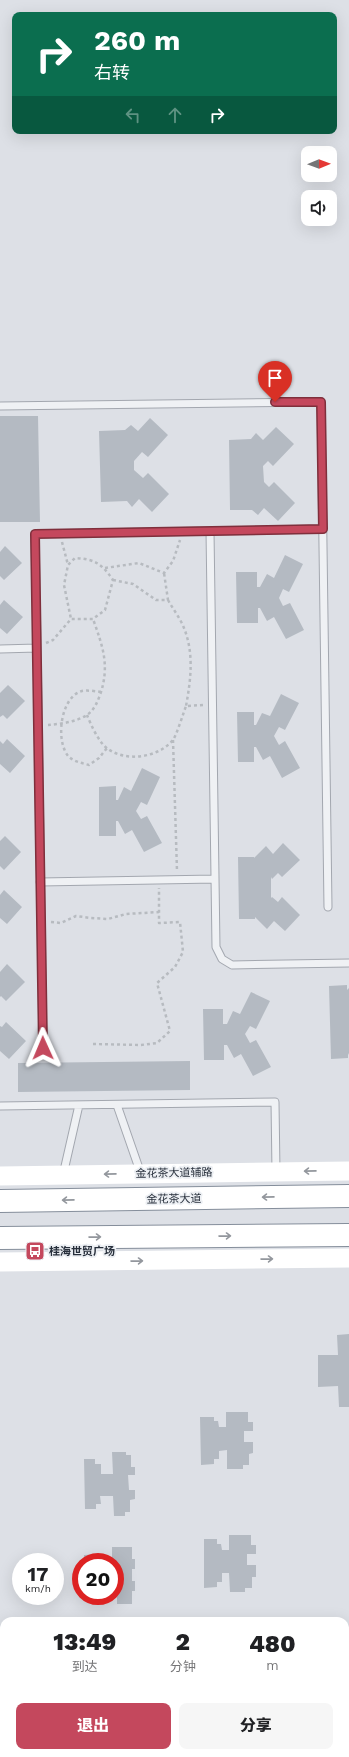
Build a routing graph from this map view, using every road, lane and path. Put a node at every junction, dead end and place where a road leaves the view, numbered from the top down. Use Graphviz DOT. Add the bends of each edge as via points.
graph roads {
  1 [pos="0,406"];
  2 [pos="323,529"];
  3 [pos="210,531"];
  4 [pos="182,532"];
  5 [pos="60,533"];
  6 [pos="68,565"];
  7 [pos="105,568"];
  8 [pos="164,574"];
  9 [pos="113,580"];
  10 [pos="168,600"];
  11 [pos="71,619"];
  12 [pos="93,620"];
  13 [pos="37,648"];
  14 [pos="0,649"];
  15 [pos="101,692"];
  16 [pos="213,704"];
  17 [pos="186,706"];
  18 [pos="86,715"];
  19 [pos="62,724"];
  20 [pos="38,726"];
  21 [pos="173,740"];
  22 [pos="106,748"];
  23 [pos="215,879"];
  24 [pos="159,880"];
  25 [pos="177,880"];
  26 [pos="40,882"];
  27 [pos="328,907"];
  28 [pos="159,912"];
  29 [pos="41,921"];
  30 [pos="349,963"];
  31 [pos="93,1044"];
  32 [pos="43,1048"];
  33 [pos="79,1105"];
  34 [pos="117,1105"];
  35 [pos="0,1106"];
  36 [pos="349,1171"];
  37 [pos="276,1172"];
  38 [pos="141,1174"];
  39 [pos="63,1175"];
  40 [pos="0,1176"];
  41 [pos="349,1196"];
  42 [pos="0,1201"];
  43 [pos="349,1235"];
  44 [pos="0,1238"];
  45 [pos="349,1258"];
  46 [pos="0,1262"];
  1 -- 2 [label="lane" via="321,402"];
  2 -- 3 [label="lane"];
  2 -- 27 [label="lane"];
  3 -- 4 [label="lane"];
  3 -- 16 [label="lane"];
  4 -- 5 [label="lane"];
  4 -- 8 [label="path" via="173,561"];
  5 -- 6 [label="path"];
  5 -- 13 [label="lane" via="35,534"];
  6 -- 7 [label="path" via="75,558 89,558"];
  6 -- 11 [label="path" via="64,584"];
  7 -- 8 [label="path" via="139,563"];
  7 -- 9 [label="path"];
  8 -- 10 [label="path"];
  9 -- 10 [label="path" via="133,584 156,600"];
  9 -- 12 [label="path" via="105,610"];
  10 -- 17 [label="path" via="184,627 189,644 191,664"];
  11 -- 12 [label="path"];
  11 -- 13 [label="path" via="53,640"];
  12 -- 15 [label="path" via="103,646 106,663"];
  13 -- 14 [label="lane"];
  13 -- 20 [label="lane"];
  15 -- 18 [label="path" via="96,706"];
  15 -- 19 [label="path" via="82,691 70,698 63,710"];
  16 -- 17 [label="path"];
  16 -- 23 [label="lane"];
  17 -- 21 [label="path"];
  18 -- 19 [label="path"];
  18 -- 22 [label="path"];
  19 -- 20 [label="path"];
  19 -- 22 [label="path" via="62,741 68,756 78,763 89,765 99,758"];
  20 -- 26 [label="lane"];
  21 -- 22 [label="path" via="161,750 143,756 122,756"];
  21 -- 25 [label="path"];
  23 -- 25 [label="lane"];
  23 -- 30 [label="lane" via="216,947 222,959 232,965"];
  24 -- 25 [label="lane"];
  24 -- 26 [label="lane"];
  24 -- 28 [label="path"];
  26 -- 29 [label="lane"];
  28 -- 29 [label="path" via="126,914 108,919 76,916 61,924"];
  28 -- 31 [label="path" via="159,923 180,922 183,952 174,967 157,983 170,1031 157,1043"];
  29 -- 32 [label="lane"];
  33 -- 34 [label="lane"];
  33 -- 35 [label="lane"];
  33 -- 39 [label="lane"];
  34 -- 37 [label="lane" via="275,1102"];
  34 -- 38 [label="lane"];
  36 -- 37 [label="street, 金花茶大道辅路, one-way"];
  37 -- 38 [label="street, 金花茶大道辅路"];
  38 -- 39 [label="street, 金花茶大道辅路, one-way"];
  39 -- 40 [label="street, 金花茶大道辅路"];
  41 -- 42 [label="highway, 金花茶大道, one-way"];
  44 -- 43 [label="highway, one-way"];
  46 -- 45 [label="street, one-way"];
}
